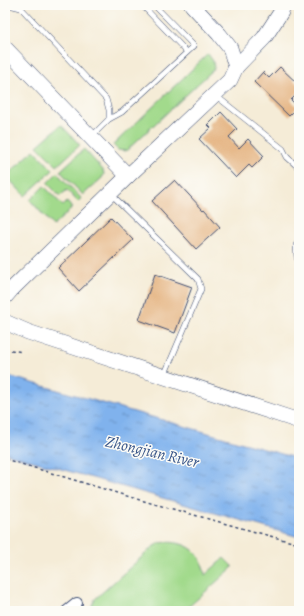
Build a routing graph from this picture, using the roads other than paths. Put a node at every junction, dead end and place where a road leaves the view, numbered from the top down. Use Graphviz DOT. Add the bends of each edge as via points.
graph roads {
  1 [pos="9,5"];
  2 [pos="142,5"];
  3 [pos="154,5"];
  4 [pos="192,5"];
  5 [pos="283,5"];
  6 [pos="5,48"];
  7 [pos="187,52"];
  8 [pos="236,67"];
  9 [pos="214,95"];
  10 [pos="110,119"];
  11 [pos="90,138"];
  12 [pos="299,168"];
  13 [pos="128,176"];
  14 [pos="110,194"];
  15 [pos="299,242"];
  16 [pos="299,262"];
  17 [pos="5,297"];
  18 [pos="5,322"];
  19 [pos="164,377"];
  20 [pos="299,422"];
  21 [pos="77,603"];
  22 [pos="67,611"];
  1 -- 10 [label="lane" via="21,8 106,99"];
  2 -- 7 [label="lane"];
  3 -- 7 [label="lane" via="194,46"];
  4 -- 8 [label="street" via="230,48"];
  5 -- 8 [label="street" via="264,38"];
  6 -- 11 [label="street"];
  7 -- 10 [label="lane" via="122,112"];
  8 -- 9 [label="street" via="230,80"];
  9 -- 12 [label="lane" via="283,149 286,157"];
  9 -- 13 [label="street"];
  10 -- 11 [label="lane"];
  11 -- 13 [label="street"];
  13 -- 14 [label="street"];
  14 -- 17 [label="street"];
  14 -- 19 [label="lane" via="198,279 201,289"];
  15 -- 16 [label="lane" via="296,245"];
  18 -- 19 [label="street"];
  19 -- 20 [label="street"];
  21 -- 22 [label="street"];
}
